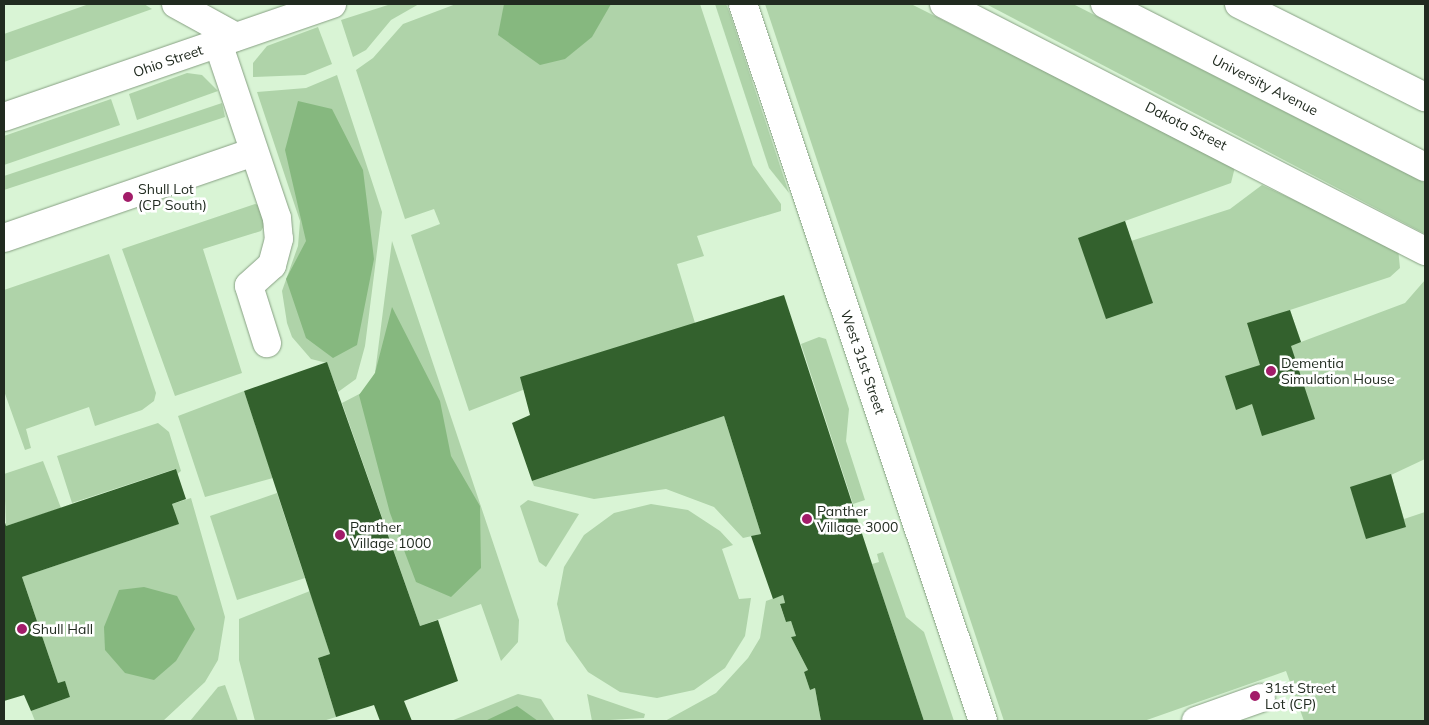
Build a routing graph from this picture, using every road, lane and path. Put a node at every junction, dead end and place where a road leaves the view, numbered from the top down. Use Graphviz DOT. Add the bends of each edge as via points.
graph roads {
  1 [pos="176,4"];
  2 [pos="332,4"];
  3 [pos="742,4"];
  4 [pos="944,4"];
  5 [pos="1105,4"];
  6 [pos="1239,4"];
  7 [pos="227,40"];
  8 [pos="1425,97"];
  9 [pos="4,117"];
  10 [pos="254,152"];
  11 [pos="1425,168"];
  12 [pos="4,238"];
  13 [pos="1425,251"];
  14 [pos="267,343"];
  15 [pos="1261,698"];
  16 [pos="983,721"];
  17 [pos="1196,721"];
  1 -- 7 [label="street"];
  2 -- 7 [label="street, Ohio Street"];
  3 -- 16 [label="street, West 31st Street"];
  4 -- 13 [label="street, Dakota Street"];
  5 -- 11 [label="street, University Avenue"];
  6 -- 8 [label="street"];
  7 -- 9 [label="street, Ohio Street"];
  7 -- 10 [label="street"];
  10 -- 12 [label="street"];
  10 -- 14 [label="street" via="277,218 279,239 272,265 249,286"];
  15 -- 17 [label="street"];
}
